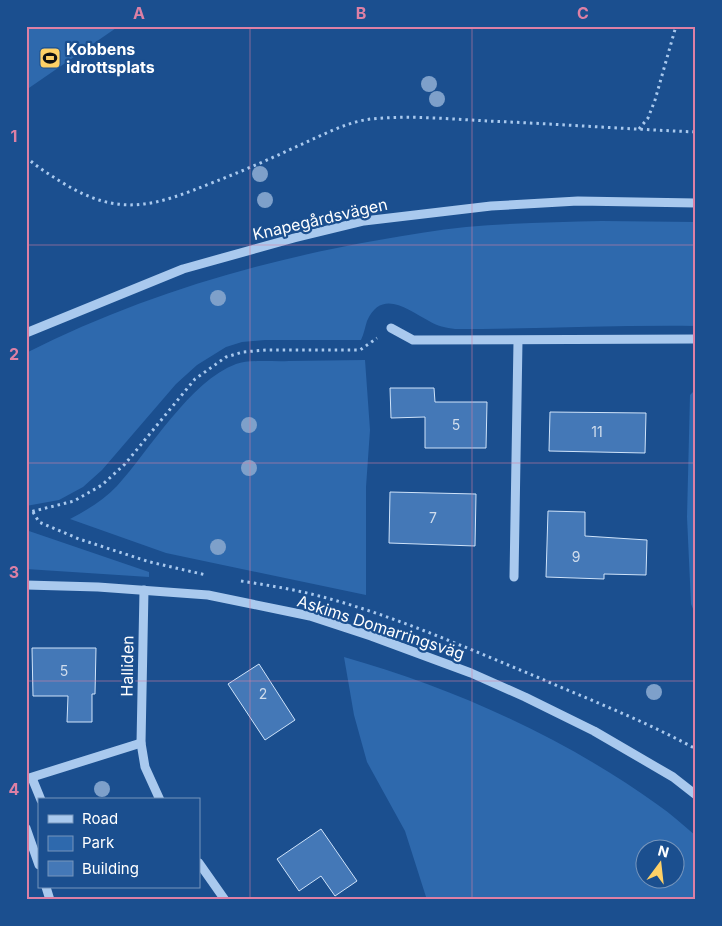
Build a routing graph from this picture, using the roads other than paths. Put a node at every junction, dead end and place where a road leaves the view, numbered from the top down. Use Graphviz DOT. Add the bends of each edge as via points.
graph roads {
  1 [pos="696,203"];
  2 [pos="391,328"];
  3 [pos="26,333"];
  4 [pos="696,339"];
  5 [pos="518,341"];
  6 [pos="514,577"];
  7 [pos="26,585"];
  8 [pos="144,590"];
  9 [pos="141,743"];
  10 [pos="29,778"];
  11 [pos="696,795"];
  12 [pos="40,798"];
  13 [pos="159,798"];
  14 [pos="26,828"];
  15 [pos="38,861"];
  16 [pos="200,864"];
  17 [pos="46,888"];
  18 [pos="50,900"];
  19 [pos="225,900"];
  1 -- 3 [label="street, Knapegårdsvägen" via="578,201 491,206 364,222 182,269"];
  2 -- 5 [label="street" via="413,340"];
  4 -- 5 [label="street"];
  5 -- 6 [label="street"];
  7 -- 8 [label="street, Askims Domarringsväg"];
  8 -- 9 [label="street, Halliden"];
  8 -- 11 [label="street, Askims Domarringsväg" via="208,595 310,616 471,673 594,730 673,777"];
  9 -- 10 [label="street"];
  9 -- 13 [label="street, Halliden" via="145,767"];
  10 -- 12 [label="street"];
  14 -- 15 [label="street"];
  16 -- 19 [label="street"];
  17 -- 18 [label="street"];
}
